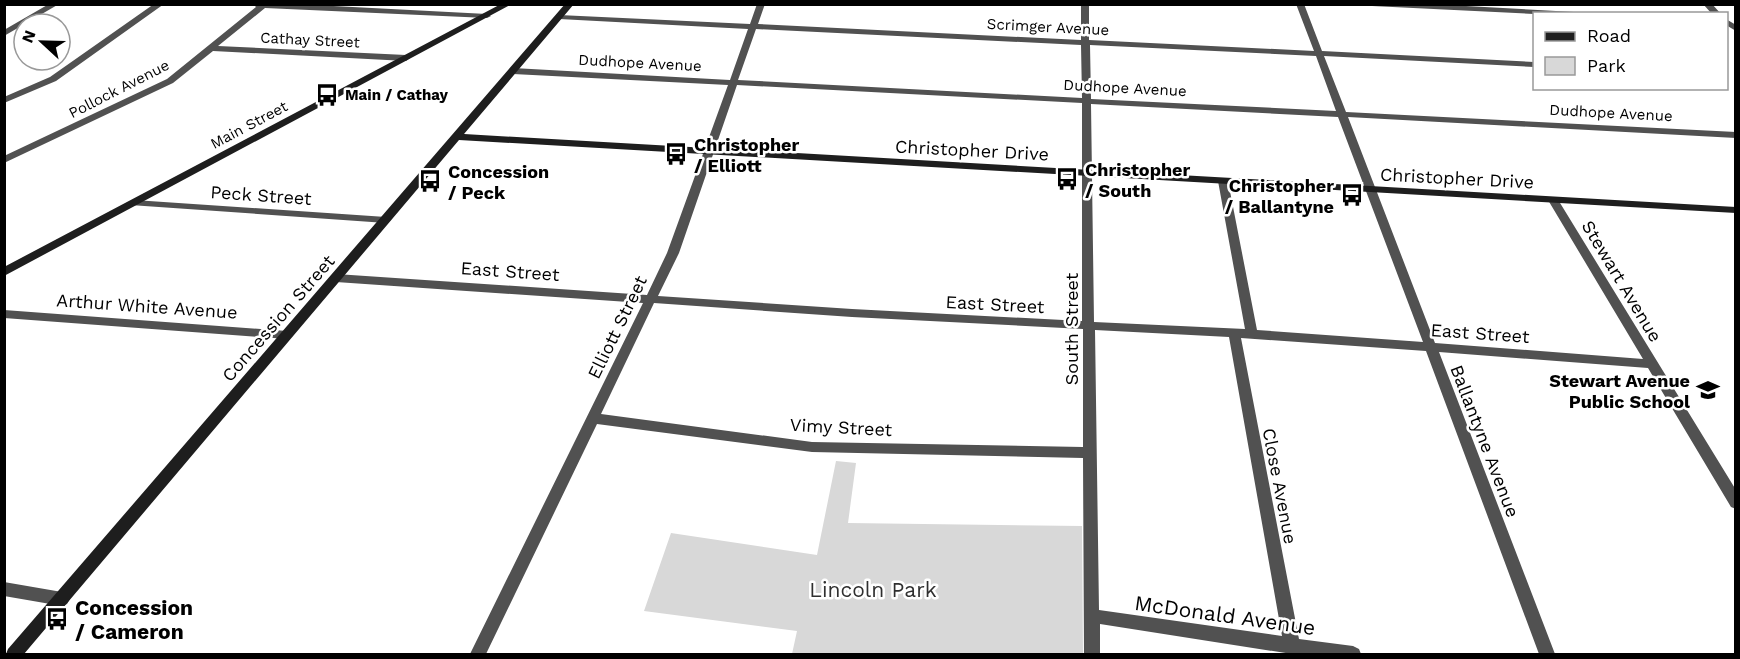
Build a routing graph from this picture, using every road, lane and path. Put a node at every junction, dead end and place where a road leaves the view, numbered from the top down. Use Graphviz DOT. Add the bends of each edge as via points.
graph roads {
  1 [pos="55,4"];
  2 [pos="160,4"];
  3 [pos="254,4"];
  4 [pos="508,4"];
  5 [pos="570,4"];
  6 [pos="761,4"];
  7 [pos="1085,4"];
  8 [pos="1300,4"];
  9 [pos="1372,4"];
  10 [pos="264,5"];
  11 [pos="1534,12"];
  12 [pos="487,16"];
  13 [pos="560,17"];
  14 [pos="754,26"];
  15 [pos="4,34"];
  16 [pos="1086,42"];
  17 [pos="212,48"];
  18 [pos="1317,53"];
  19 [pos="406,58"];
  20 [pos="1533,64"];
  21 [pos="513,71"];
  22 [pos="734,83"];
  23 [pos="4,100"];
  24 [pos="1087,101"];
  25 [pos="1342,114"];
  26 [pos="1736,135"];
  27 [pos="458,137"];
  28 [pos="709,152"];
  29 [pos="4,160"];
  30 [pos="1088,174"];
  31 [pos="1223,181"];
  32 [pos="1370,189"];
  33 [pos="1553,200"];
  34 [pos="134,203"];
  35 [pos="1736,210"];
  36 [pos="386,220"];
  37 [pos="4,273"];
  38 [pos="336,278"];
  39 [pos="651,299"];
  40 [pos="4,314"];
  41 [pos="1089,326"];
  42 [pos="1234,333"];
  43 [pos="1252,334"];
  44 [pos="287,335"];
  45 [pos="1430,348"];
  46 [pos="1651,364"];
  47 [pos="593,418"];
  48 [pos="1090,453"];
  49 [pos="1736,503"];
  50 [pos="4,589"];
  51 [pos="62,598"];
  52 [pos="1092,616"];
  53 [pos="1292,646"];
  54 [pos="14,654"];
  55 [pos="478,654"];
  56 [pos="1092,654"];
  57 [pos="1353,654"];
  58 [pos="1547,654"];
  1 -- 15 [label="street"];
  2 -- 23 [label="street" via="53,79"];
  3 -- 10 [label="street"];
  4 -- 12 [label="main road, Main Street"];
  5 -- 13 [label="main road, Concession Street"];
  6 -- 14 [label="street, Elliott Street"];
  7 -- 16 [label="street, South Street"];
  8 -- 18 [label="street, Ballantyne Avenue"];
  9 -- 11 [label="street"];
  10 -- 12 [label="street"];
  10 -- 17 [label="street, Pollock Avenue"];
  12 -- 19 [label="main road, Main Street"];
  13 -- 14 [label="street, Scrimger Avenue"];
  13 -- 21 [label="main road, Concession Street"];
  14 -- 16 [label="street, Scrimger Avenue"];
  14 -- 22 [label="street, Elliott Street"];
  16 -- 18 [label="street, Scrimger Avenue"];
  16 -- 24 [label="street, South Street"];
  17 -- 19 [label="street, Cathay Street"];
  17 -- 29 [label="street, Pollock Avenue" via="162,86"];
  18 -- 20 [label="street, Scrimger Avenue"];
  18 -- 25 [label="street, Ballantyne Avenue"];
  19 -- 34 [label="main road, Main Street"];
  21 -- 22 [label="street, Dudhope Avenue"];
  21 -- 27 [label="main road, Concession Street"];
  22 -- 24 [label="street, Dudhope Avenue"];
  22 -- 28 [label="street, Elliott Street"];
  24 -- 25 [label="street, Dudhope Avenue"];
  24 -- 30 [label="street, South Street"];
  25 -- 26 [label="street, Dudhope Avenue"];
  25 -- 32 [label="street, Ballantyne Avenue"];
  27 -- 28 [label="main road, Christopher Drive"];
  27 -- 36 [label="main road, Concession Street"];
  28 -- 30 [label="main road, Christopher Drive"];
  28 -- 39 [label="street, Elliott Street" via="679,238"];
  30 -- 31 [label="main road, Christopher Drive"];
  30 -- 41 [label="street, South Street"];
  31 -- 32 [label="main road, Christopher Drive"];
  31 -- 43 [label="street"];
  32 -- 33 [label="main road, Christopher Drive"];
  32 -- 45 [label="street, Ballantyne Avenue"];
  33 -- 35 [label="main road, Christopher Drive"];
  33 -- 46 [label="street, Stewart Avenue"];
  34 -- 36 [label="street, Peck Street"];
  34 -- 37 [label="main road, Main Street"];
  36 -- 38 [label="main road, Concession Street"];
  38 -- 39 [label="street, East Street"];
  38 -- 44 [label="main road, Concession Street"];
  39 -- 41 [label="street, East Street"];
  39 -- 47 [label="street, Elliott Street"];
  40 -- 44 [label="street, Arthur White Avenue"];
  41 -- 42 [label="street, East Street"];
  41 -- 48 [label="street, South Street"];
  42 -- 43 [label="street, East Street"];
  42 -- 53 [label="street, Close Avenue"];
  43 -- 45 [label="street, East Street"];
  44 -- 51 [label="main road, Concession Street"];
  45 -- 46 [label="street, East Street"];
  45 -- 58 [label="street, Ballantyne Avenue"];
  46 -- 49 [label="street, Stewart Avenue"];
  47 -- 48 [label="street, Vimy Street" via="812,447"];
  47 -- 55 [label="street, Elliott Street"];
  48 -- 52 [label="street, South Street"];
  50 -- 51 [label="street"];
  51 -- 54 [label="main road, Concession Street"];
  52 -- 53 [label="street, McDonald Avenue"];
  52 -- 56 [label="street, South Street"];
  53 -- 57 [label="street, McDonald Avenue"];
}
